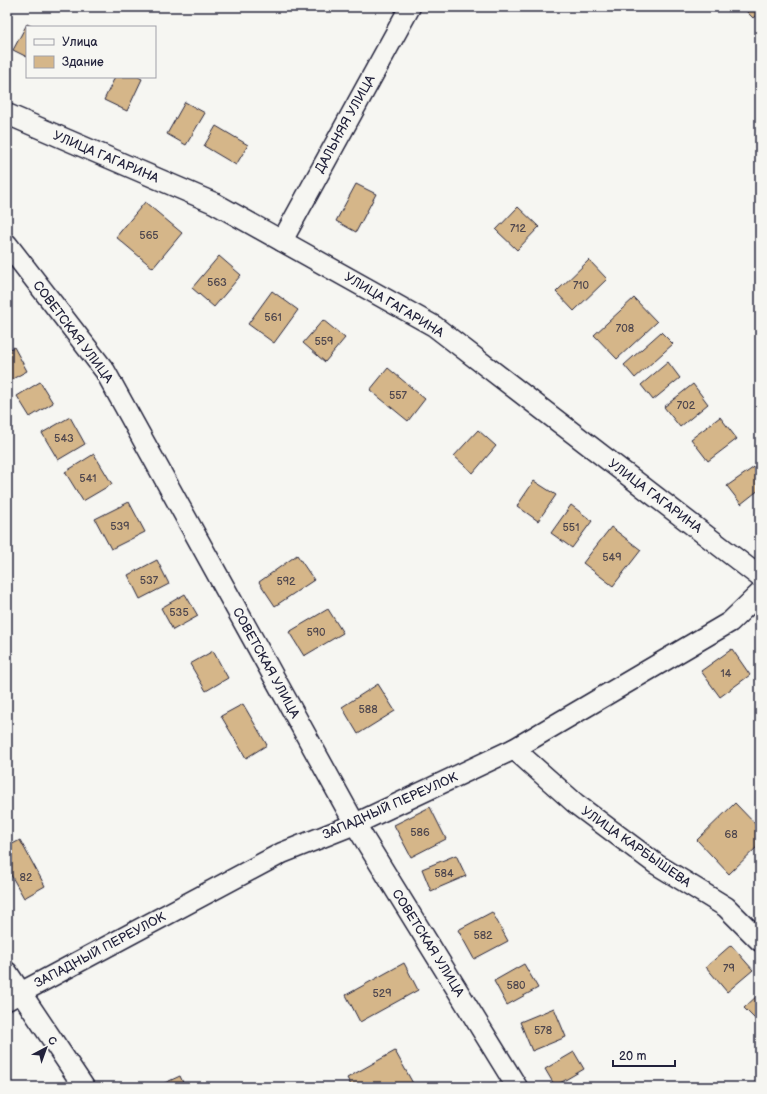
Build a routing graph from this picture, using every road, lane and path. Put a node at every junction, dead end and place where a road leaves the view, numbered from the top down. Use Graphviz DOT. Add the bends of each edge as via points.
graph roads {
  1 [pos="410,7"];
  2 [pos="7,114"];
  3 [pos="282,240"];
  4 [pos="7,244"];
  5 [pos="760,577"];
  6 [pos="760,593"];
  7 [pos="514,749"];
  8 [pos="355,824"];
  9 [pos="760,941"];
  10 [pos="7,972"];
  11 [pos="14,996"];
  12 [pos="84,1087"];
  13 [pos="517,1087"];
  1 -- 3 [label="street, ДАЛЬНЯЯ УЛИЦА"];
  2 -- 3 [label="street, УЛИЦА ГАГАРИНА" via="214,203"];
  3 -- 5 [label="street, УЛИЦА ГАГАРИНА" via="434,326"];
  4 -- 8 [label="street, СОВЕТСКАЯ УЛИЦА" via="105,371"];
  6 -- 7 [label="street, ЗАПАДНЫЙ ПЕРЕУЛОК" via="730,622"];
  7 -- 8 [label="street, ЗАПАДНЫЙ ПЕРЕУЛОК"];
  7 -- 9 [label="street, УЛИЦА КАРБЫШЕВА" via="576,804 656,864 726,907"];
  8 -- 11 [label="street, ЗАПАДНЫЙ ПЕРЕУЛОК" via="282,853"];
  8 -- 13 [label="street, СОВЕТСКАЯ УЛИЦА"];
  10 -- 11 [label="street"];
  11 -- 12 [label="street"];
}
